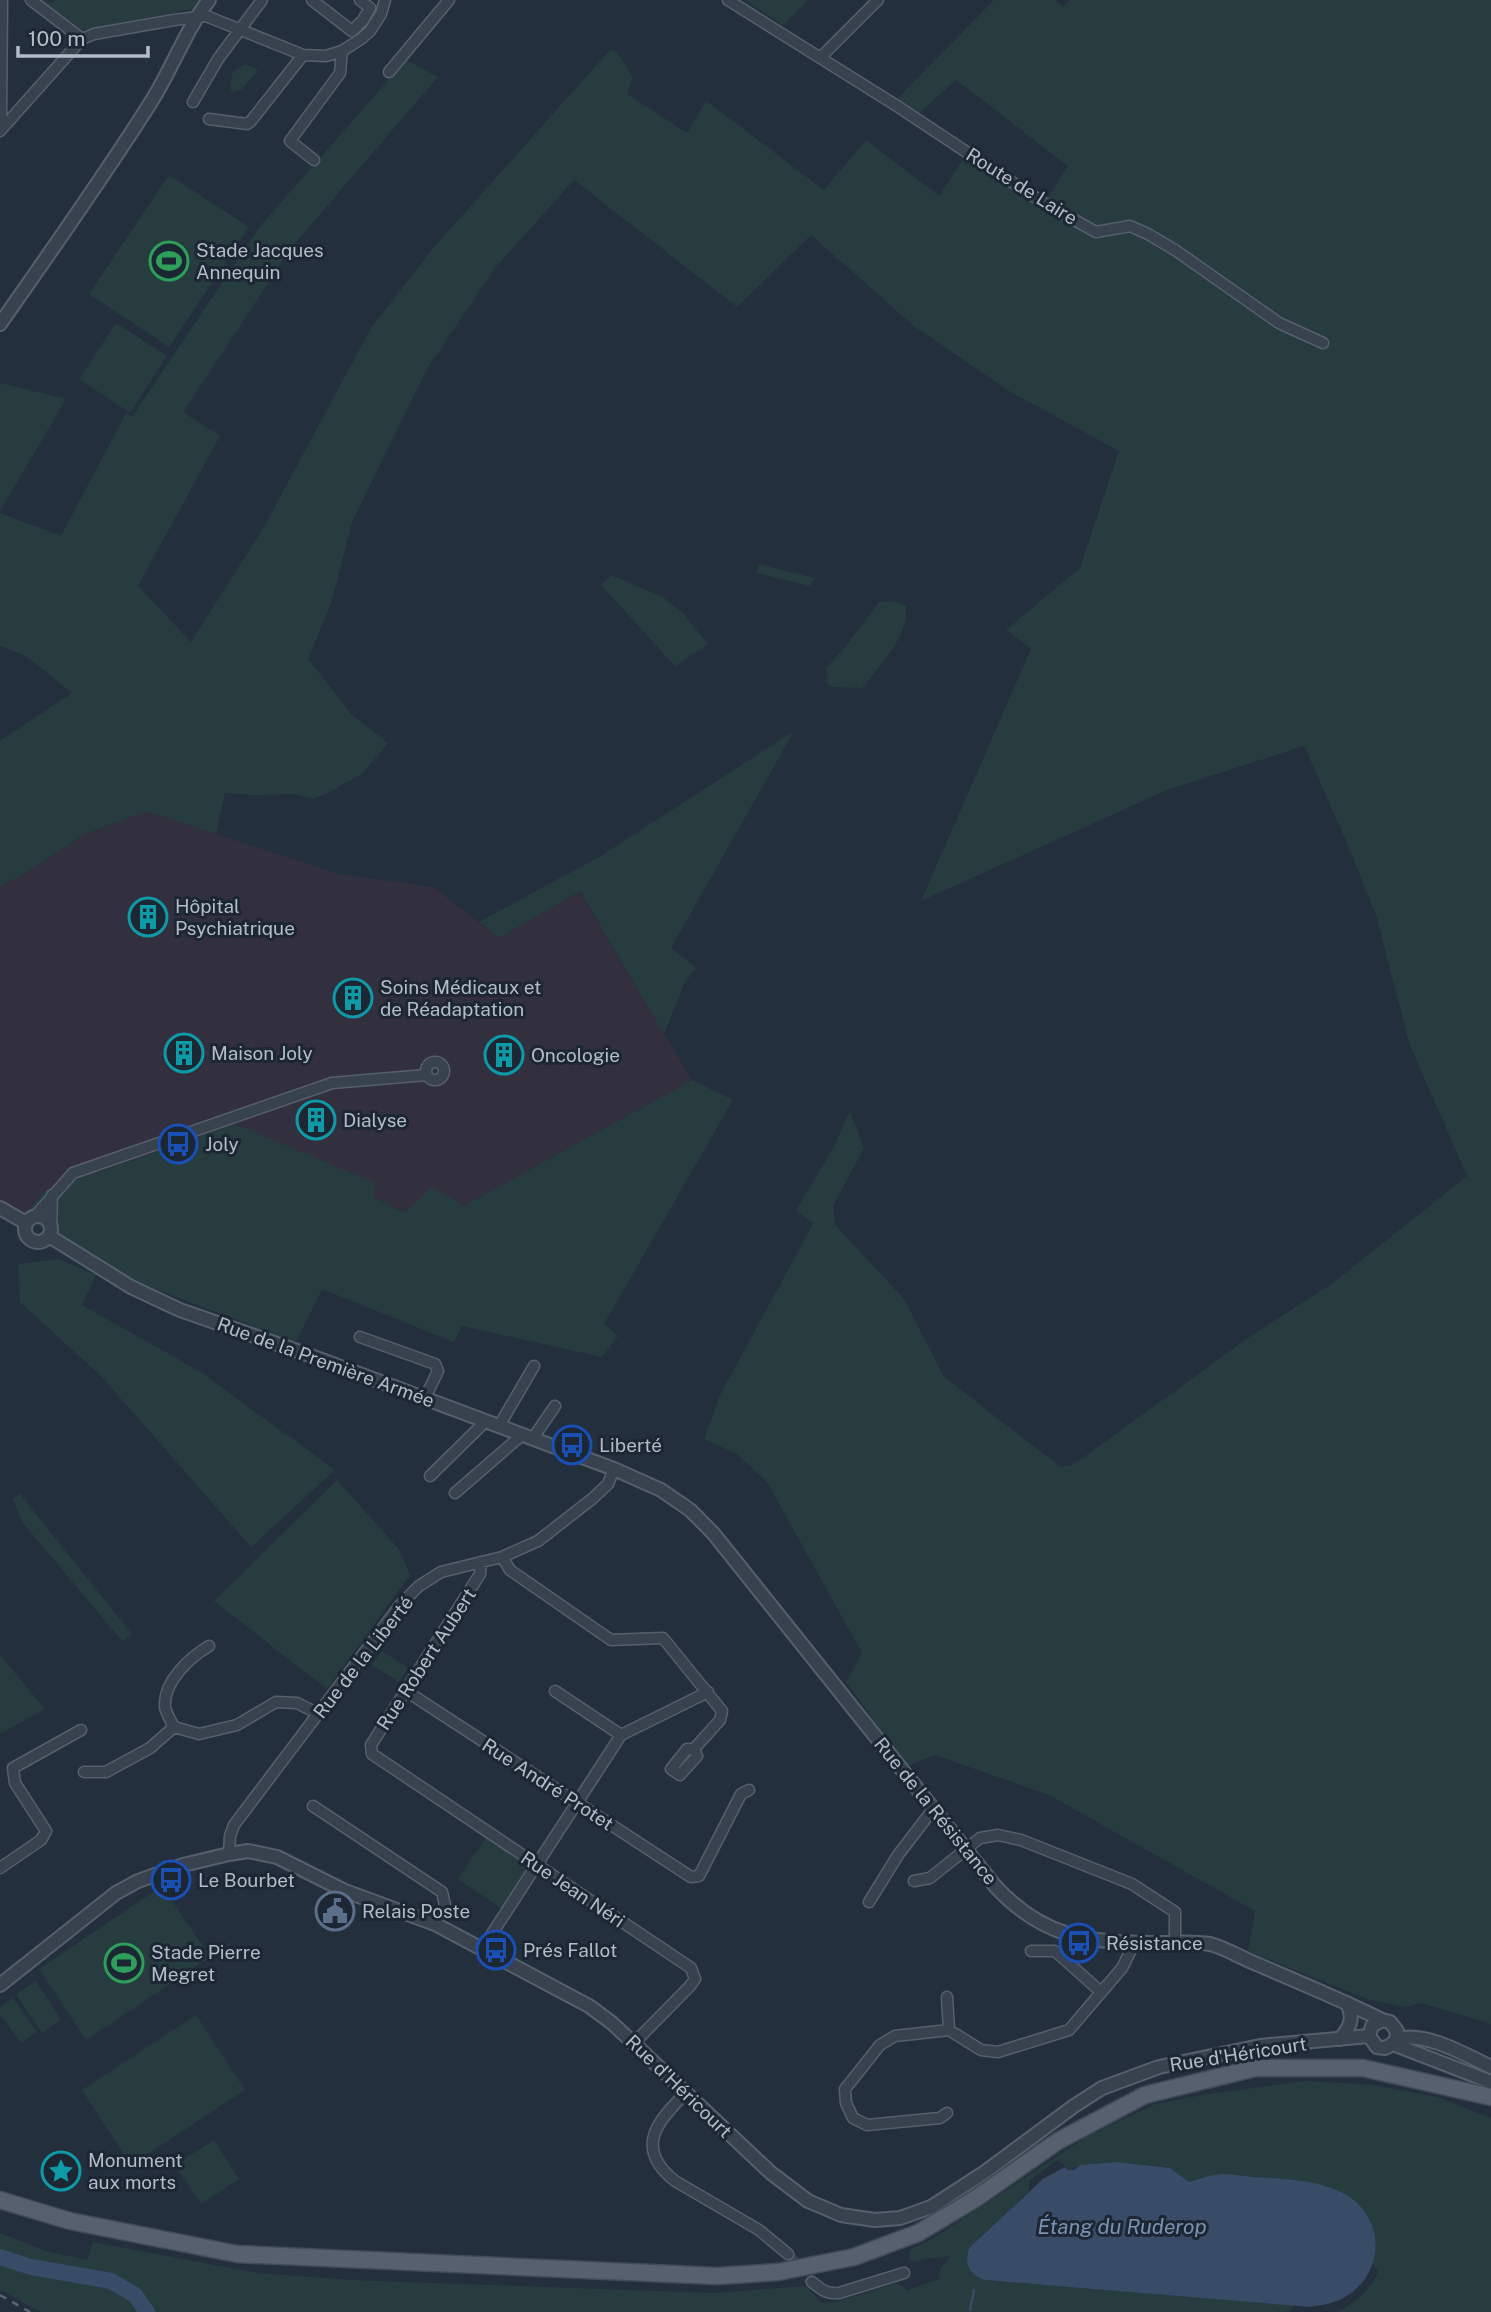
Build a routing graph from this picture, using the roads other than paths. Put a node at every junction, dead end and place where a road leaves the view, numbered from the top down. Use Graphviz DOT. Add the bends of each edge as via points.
graph roads {
  1 [pos="2,0"];
  2 [pos="31,0"];
  3 [pos="209,0"];
  4 [pos="262,0"];
  5 [pos="312,0"];
  6 [pos="360,0"];
  7 [pos="385,0"];
  8 [pos="449,0"];
  9 [pos="728,0"];
  10 [pos="878,0"];
  11 [pos="196,18"];
  12 [pos="240,29"];
  13 [pos="82,39"];
  14 [pos="342,51"];
  15 [pos="303,55"];
  16 [pos="820,58"];
  17 [pos="389,72"];
  18 [pos="193,102"];
  19 [pos="209,119"];
  20 [pos="3,128"];
  21 [pos="314,160"];
  22 [pos="0,324"];
  23 [pos="1322,343"];
  24 [pos="426,1075"];
  25 [pos="52,1195"];
  26 [pos="0,1208"];
  27 [pos="30,1219"];
  28 [pos="50,1232"];
  29 [pos="360,1336"];
  30 [pos="534,1366"];
  31 [pos="425,1398"];
  32 [pos="555,1406"];
  33 [pos="486,1421"];
  34 [pos="499,1426"];
  35 [pos="528,1436"];
  36 [pos="614,1469"];
  37 [pos="430,1476"];
  38 [pos="455,1493"];
  39 [pos="502,1557"];
  40 [pos="481,1563"];
  41 [pos="209,1646"];
  42 [pos="406,1691"];
  43 [pos="555,1691"];
  44 [pos="708,1692"];
  45 [pos="318,1714"];
  46 [pos="174,1727"];
  47 [pos="81,1730"];
  48 [pos="621,1735"];
  49 [pos="694,1749"];
  50 [pos="372,1754"];
  51 [pos="84,1772"];
  52 [pos="749,1790"];
  53 [pos="578,1803"];
  54 [pos="313,1806"];
  55 [pos="934,1808"];
  56 [pos="965,1849"];
  57 [pos="229,1853"];
  58 [pos="537,1865"];
  59 [pos="0,1868"];
  60 [pos="914,1881"];
  61 [pos="869,1902"];
  62 [pos="435,1924"];
  63 [pos="1132,1942"];
  64 [pos="1175,1943"];
  65 [pos="482,1949"];
  66 [pos="1031,1951"];
  67 [pos="0,1985"];
  68 [pos="1101,1992"];
  69 [pos="947,1997"];
  70 [pos="1347,2003"];
  71 [pos="1374,2027"];
  72 [pos="949,2030"];
  73 [pos="1395,2037"];
  74 [pos="1340,2039"];
  75 [pos="634,2043"];
  76 [pos="1491,2067"];
  77 [pos="1491,2082"];
  78 [pos="685,2094"];
  79 [pos="1491,2097"];
  80 [pos="947,2113"];
  81 [pos="0,2200"];
  82 [pos="788,2254"];
  83 [pos="904,2273"];
  84 [pos="812,2282"];
  1 -- 20 [label="street"];
  2 -- 13 [label="street"];
  3 -- 11 [label="street"];
  4 -- 12 [label="street"];
  5 -- 6 [label="street" via="352,31 370,8"];
  7 -- 14 [label="street" via="370,31"];
  8 -- 17 [label="street"];
  9 -- 16 [label="street, Route de Laire"];
  10 -- 16 [label="street"];
  11 -- 12 [label="street" via="206,16"];
  11 -- 13 [label="street"];
  11 -- 22 [label="street" via="141,118"];
  12 -- 15 [label="street"];
  12 -- 18 [label="street"];
  13 -- 20 [label="street"];
  14 -- 15 [label="street"];
  14 -- 21 [label="street" via="340,73 290,141"];
  15 -- 19 [label="street" via="247,124"];
  16 -- 23 [label="street, Route de Laire" via="1053,208 1096,232 1130,226 1148,234 1279,323"];
  24 -- 25 [label="street" via="332,1083 73,1173"];
  25 -- 27 [label="street"];
  25 -- 28 [label="street"];
  26 -- 27 [label="street, Rue de la Première Armée"];
  27 -- 28 [label="street, Rue de la Première Armée" via="47,1220"];
  27 -- 28 [label="street, Rue de la Première Armée" via="24,1231 29,1239 42,1242"];
  28 -- 31 [label="street, Rue de la Première Armée" via="131,1287 180,1310"];
  29 -- 31 [label="street" via="435,1364 438,1371"];
  30 -- 34 [label="street"];
  31 -- 33 [label="street, Rue de la Première Armée"];
  32 -- 35 [label="street"];
  33 -- 34 [label="street, Rue de la Première Armée"];
  33 -- 37 [label="street"];
  34 -- 35 [label="street, Rue de la Première Armée"];
  35 -- 36 [label="street, Rue de la Première Armée"];
  35 -- 38 [label="street"];
  36 -- 39 [label="street, Rue de la Liberté" via="608,1484 592,1499 538,1541"];
  36 -- 55 [label="street, Rue de la Résistance" via="661,1490 713,1533"];
  39 -- 40 [label="street, Rue de la Liberté"];
  39 -- 44 [label="street" via="510,1570 611,1640 663,1638"];
  40 -- 42 [label="street, Rue Robert Aubert" via="480,1574"];
  40 -- 45 [label="street, Rue de la Liberté" via="441,1572 419,1586"];
  41 -- 46 [label="street" via="194,1655 167,1689 165,1708"];
  42 -- 50 [label="street, Rue Robert Aubert" via="371,1745"];
  42 -- 53 [label="street, Rue André Protet"];
  43 -- 48 [label="street"];
  44 -- 48 [label="street"];
  44 -- 49 [label="street" via="722,1711 720,1720"];
  45 -- 46 [label="street" via="297,1703 276,1702 237,1725 199,1734"];
  45 -- 57 [label="street, Rue de la Liberté" via="234,1825"];
  46 -- 51 [label="street" via="150,1748 106,1772"];
  47 -- 59 [label="street" via="13,1768 15,1783 46,1831 41,1840"];
  48 -- 53 [label="street"];
  50 -- 58 [label="street, Rue Jean Néri"];
  52 -- 53 [label="street, Rue André Protet" via="741,1794 699,1876 691,1877"];
  53 -- 58 [label="street"];
  54 -- 62 [label="street" via="443,1892 445,1905"];
  55 -- 56 [label="street, Rue de la Résistance"];
  55 -- 61 [label="street"];
  56 -- 60 [label="street" via="930,1878"];
  56 -- 63 [label="street, Rue de la Résistance" via="1013,1905 1033,1920 1056,1932"];
  56 -- 64 [label="street" via="980,1838 998,1835 1132,1884 1175,1912"];
  57 -- 62 [label="street, Rue d'Héricourt" via="276,1857 345,1891"];
  57 -- 67 [label="street, Rue d'Héricourt" via="183,1865 116,1893"];
  58 -- 65 [label="street"];
  58 -- 75 [label="street, Rue Jean Néri" via="691,1968 695,1979 690,1986"];
  62 -- 65 [label="street, Rue d'Héricourt"];
  63 -- 64 [label="street, Rue de la Résistance"];
  63 -- 68 [label="street" via="1122,1968"];
  64 -- 70 [label="street, Rue de la Résistance" via="1210,1944"];
  65 -- 75 [label="street, Rue d'Héricourt" via="589,2006"];
  66 -- 68 [label="street" via="1055,1951"];
  68 -- 72 [label="street" via="1069,2030 998,2052 981,2050"];
  69 -- 72 [label="street"];
  70 -- 71 [label="street, Rue de la Résistance"];
  70 -- 74 [label="street" via="1352,2019"];
  71 -- 73 [label="street" via="1390,2022"];
  71 -- 73 [label="street" via="1377,2047 1385,2048"];
  71 -- 74 [label="street, Rue d'Héricourt"];
  72 -- 80 [label="street" via="895,2036 880,2045 845,2090 853,2118 867,2125 940,2118"];
  73 -- 76 [label="street" via="1432,2042"];
  73 -- 77 [label="street"];
  74 -- 78 [label="street, Rue d'Héricourt" via="1260,2046 1158,2067 1102,2088 942,2200 900,2218 841,2215 808,2201"];
  75 -- 78 [label="street, Rue d'Héricourt"];
  78 -- 82 [label="street" via="657,2124 652,2151 657,2162 675,2181 759,2230"];
  79 -- 81 [label="main road" via="1363,2068 1255,2068 1145,2095 1058,2141 918,2233 854,2257 778,2272 717,2276 237,2254 70,2221"];
  83 -- 84 [label="street" via="830,2294"];
}
